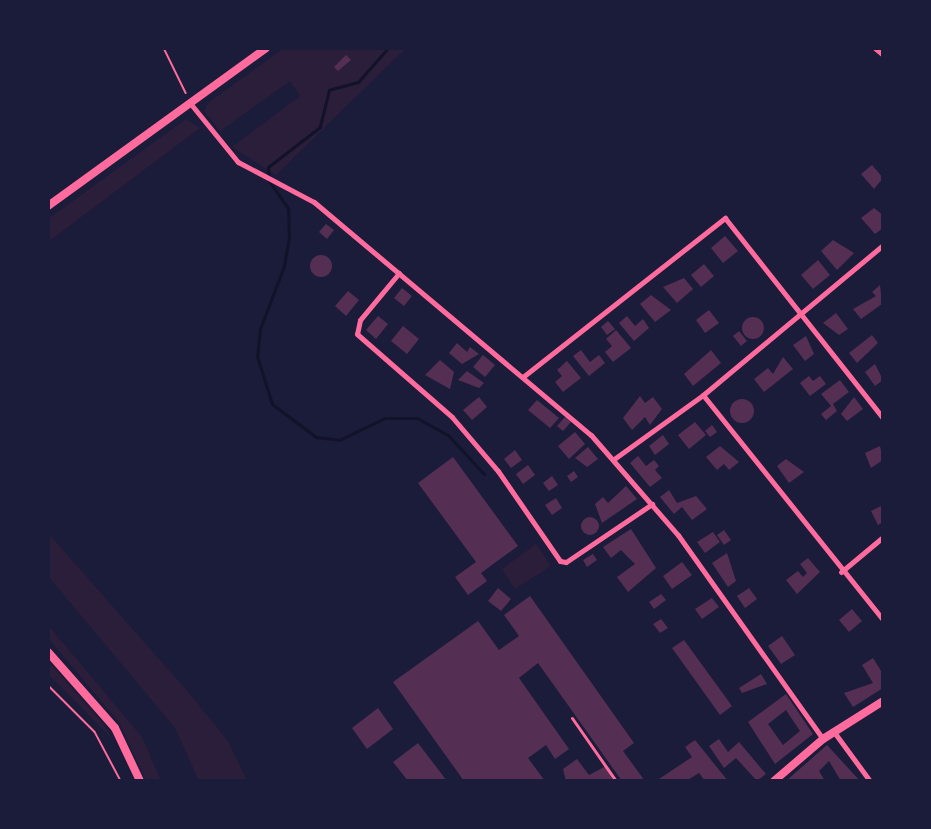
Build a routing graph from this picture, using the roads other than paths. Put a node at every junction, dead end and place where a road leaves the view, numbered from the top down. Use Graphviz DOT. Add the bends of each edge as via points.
graph roads {
  1 [pos="266,48"];
  2 [pos="875,48"];
  3 [pos="883,55"];
  4 [pos="190,103"];
  5 [pos="48,206"];
  6 [pos="883,245"];
  7 [pos="399,273"];
  8 [pos="804,311"];
  9 [pos="524,376"];
  10 [pos="702,395"];
  11 [pos="883,418"];
  12 [pos="614,459"];
  13 [pos="652,504"];
  14 [pos="883,537"];
  15 [pos="841,572"];
  16 [pos="883,620"];
  17 [pos="48,652"];
  18 [pos="883,701"];
  19 [pos="572,718"];
  20 [pos="834,732"];
  21 [pos="823,739"];
  22 [pos="140,781"];
  23 [pos="616,781"];
  24 [pos="774,781"];
  25 [pos="870,781"];
  1 -- 4 [label="main road"];
  2 -- 3 [label="street"];
  4 -- 5 [label="main road"];
  4 -- 7 [label="street" via="230,156 314,202"];
  6 -- 8 [label="street"];
  7 -- 9 [label="street"];
  7 -- 13 [label="street" via="360,320 357,334 452,417 563,563"];
  8 -- 9 [label="street" via="729,220 719,218"];
  8 -- 10 [label="street"];
  8 -- 11 [label="street"];
  9 -- 12 [label="street"];
  10 -- 12 [label="street"];
  10 -- 15 [label="street"];
  12 -- 13 [label="street"];
  13 -- 21 [label="street"];
  14 -- 15 [label="street"];
  15 -- 16 [label="street"];
  17 -- 22 [label="main road" via="115,728"];
  18 -- 20 [label="main road"];
  19 -- 23 [label="lane"];
  20 -- 21 [label="main road"];
  20 -- 25 [label="street"];
  21 -- 24 [label="main road"];
}
